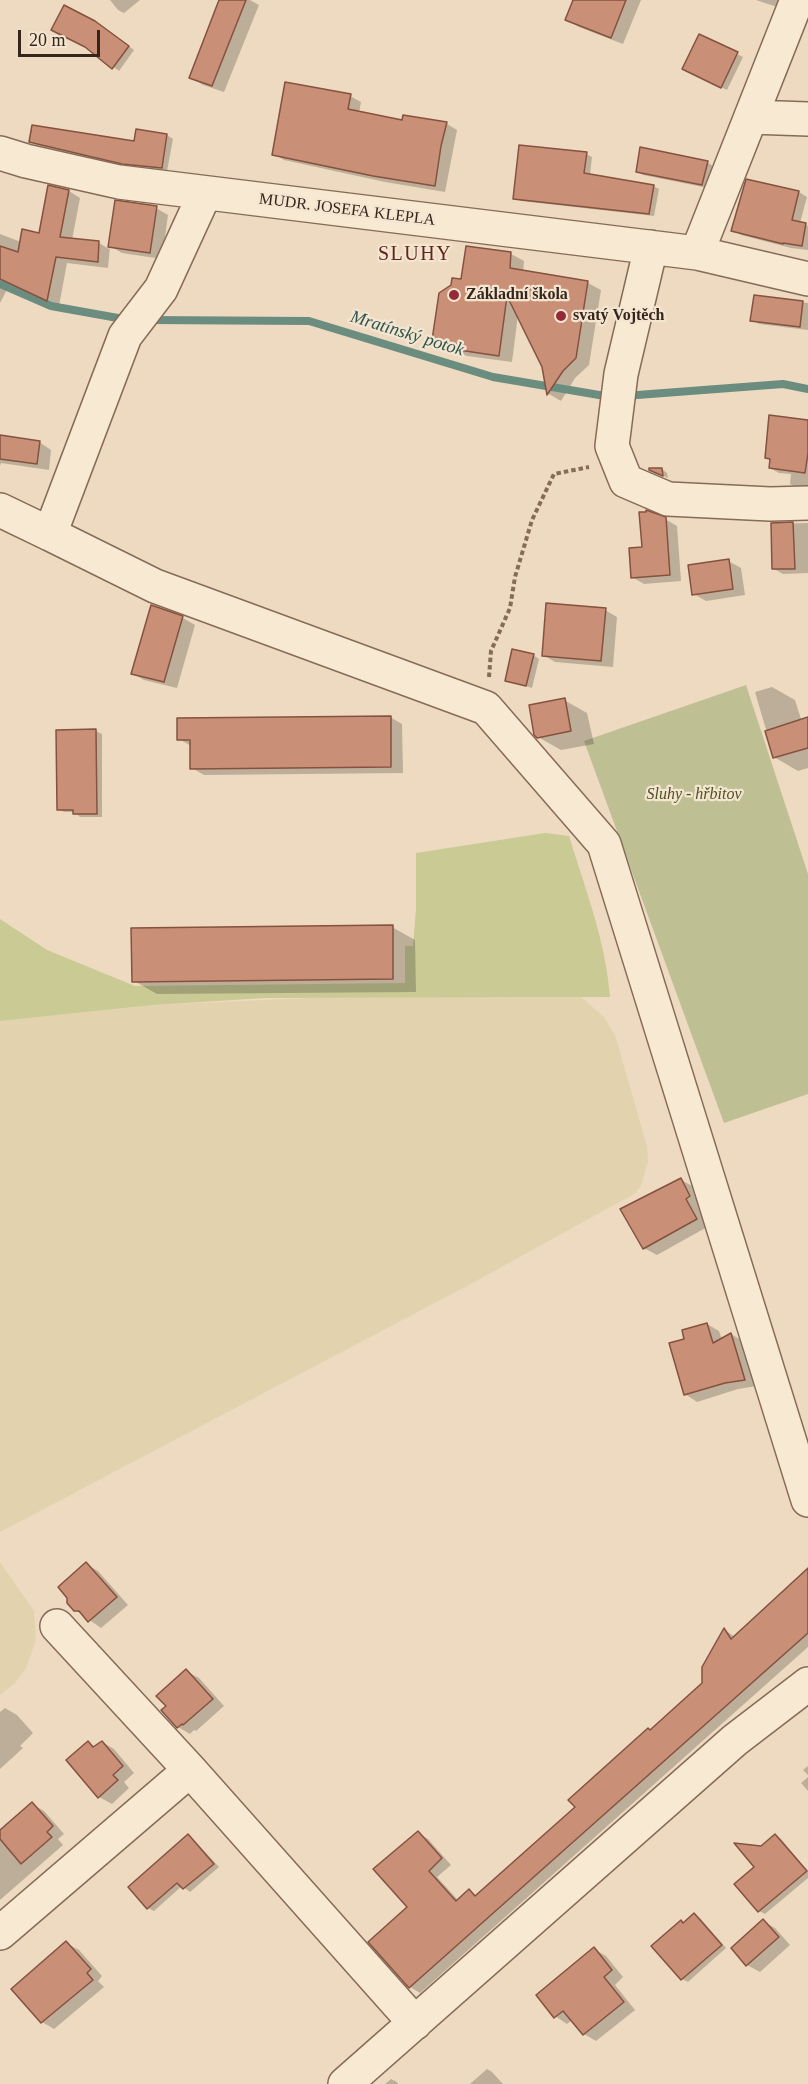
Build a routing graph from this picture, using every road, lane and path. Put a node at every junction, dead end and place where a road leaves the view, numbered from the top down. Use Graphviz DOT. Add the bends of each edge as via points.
graph roads {
  1 [pos="797,0"];
  2 [pos="751,117"];
  3 [pos="808,119"];
  4 [pos="0,153"];
  5 [pos="205,193"];
  6 [pos="651,247"];
  7 [pos="697,253"];
  8 [pos="808,279"];
  9 [pos="612,446"];
  10 [pos="808,503"];
  11 [pos="0,510"];
  12 [pos="50,534"];
  13 [pos="486,708"];
  14 [pos="796,1416"];
  15 [pos="808,1500"];
  16 [pos="57,1626"];
  17 [pos="808,1683"];
  18 [pos="190,1770"];
  19 [pos="0,1934"];
  20 [pos="414,2023"];
  21 [pos="345,2084"];
  1 -- 2 [label="street"];
  2 -- 3 [label="street"];
  2 -- 7 [label="street"];
  4 -- 5 [label="street, MUDR. JOSEFA KLEPLA" via="119,182"];
  5 -- 6 [label="street, MUDR. JOSEFA KLEPLA"];
  5 -- 12 [label="street" via="161,289 125,336"];
  6 -- 7 [label="street, MUDR. JOSEFA KLEPLA"];
  6 -- 9 [label="street" via="621,374"];
  7 -- 8 [label="street, MUDR. JOSEFA KLEPLA"];
  9 -- 10 [label="street" via="626,481 668,499"];
  9 -- 13 [label="path" via="596,465 554,474 532,520 510,608 491,651"];
  11 -- 12 [label="street"];
  12 -- 13 [label="street" via="155,586"];
  13 -- 14 [label="street" via="604,844"];
  14 -- 15 [label="street"];
  16 -- 18 [label="street"];
  17 -- 20 [label="street" via="735,1740"];
  18 -- 19 [label="street"];
  18 -- 20 [label="street"];
  20 -- 21 [label="street"];
}
